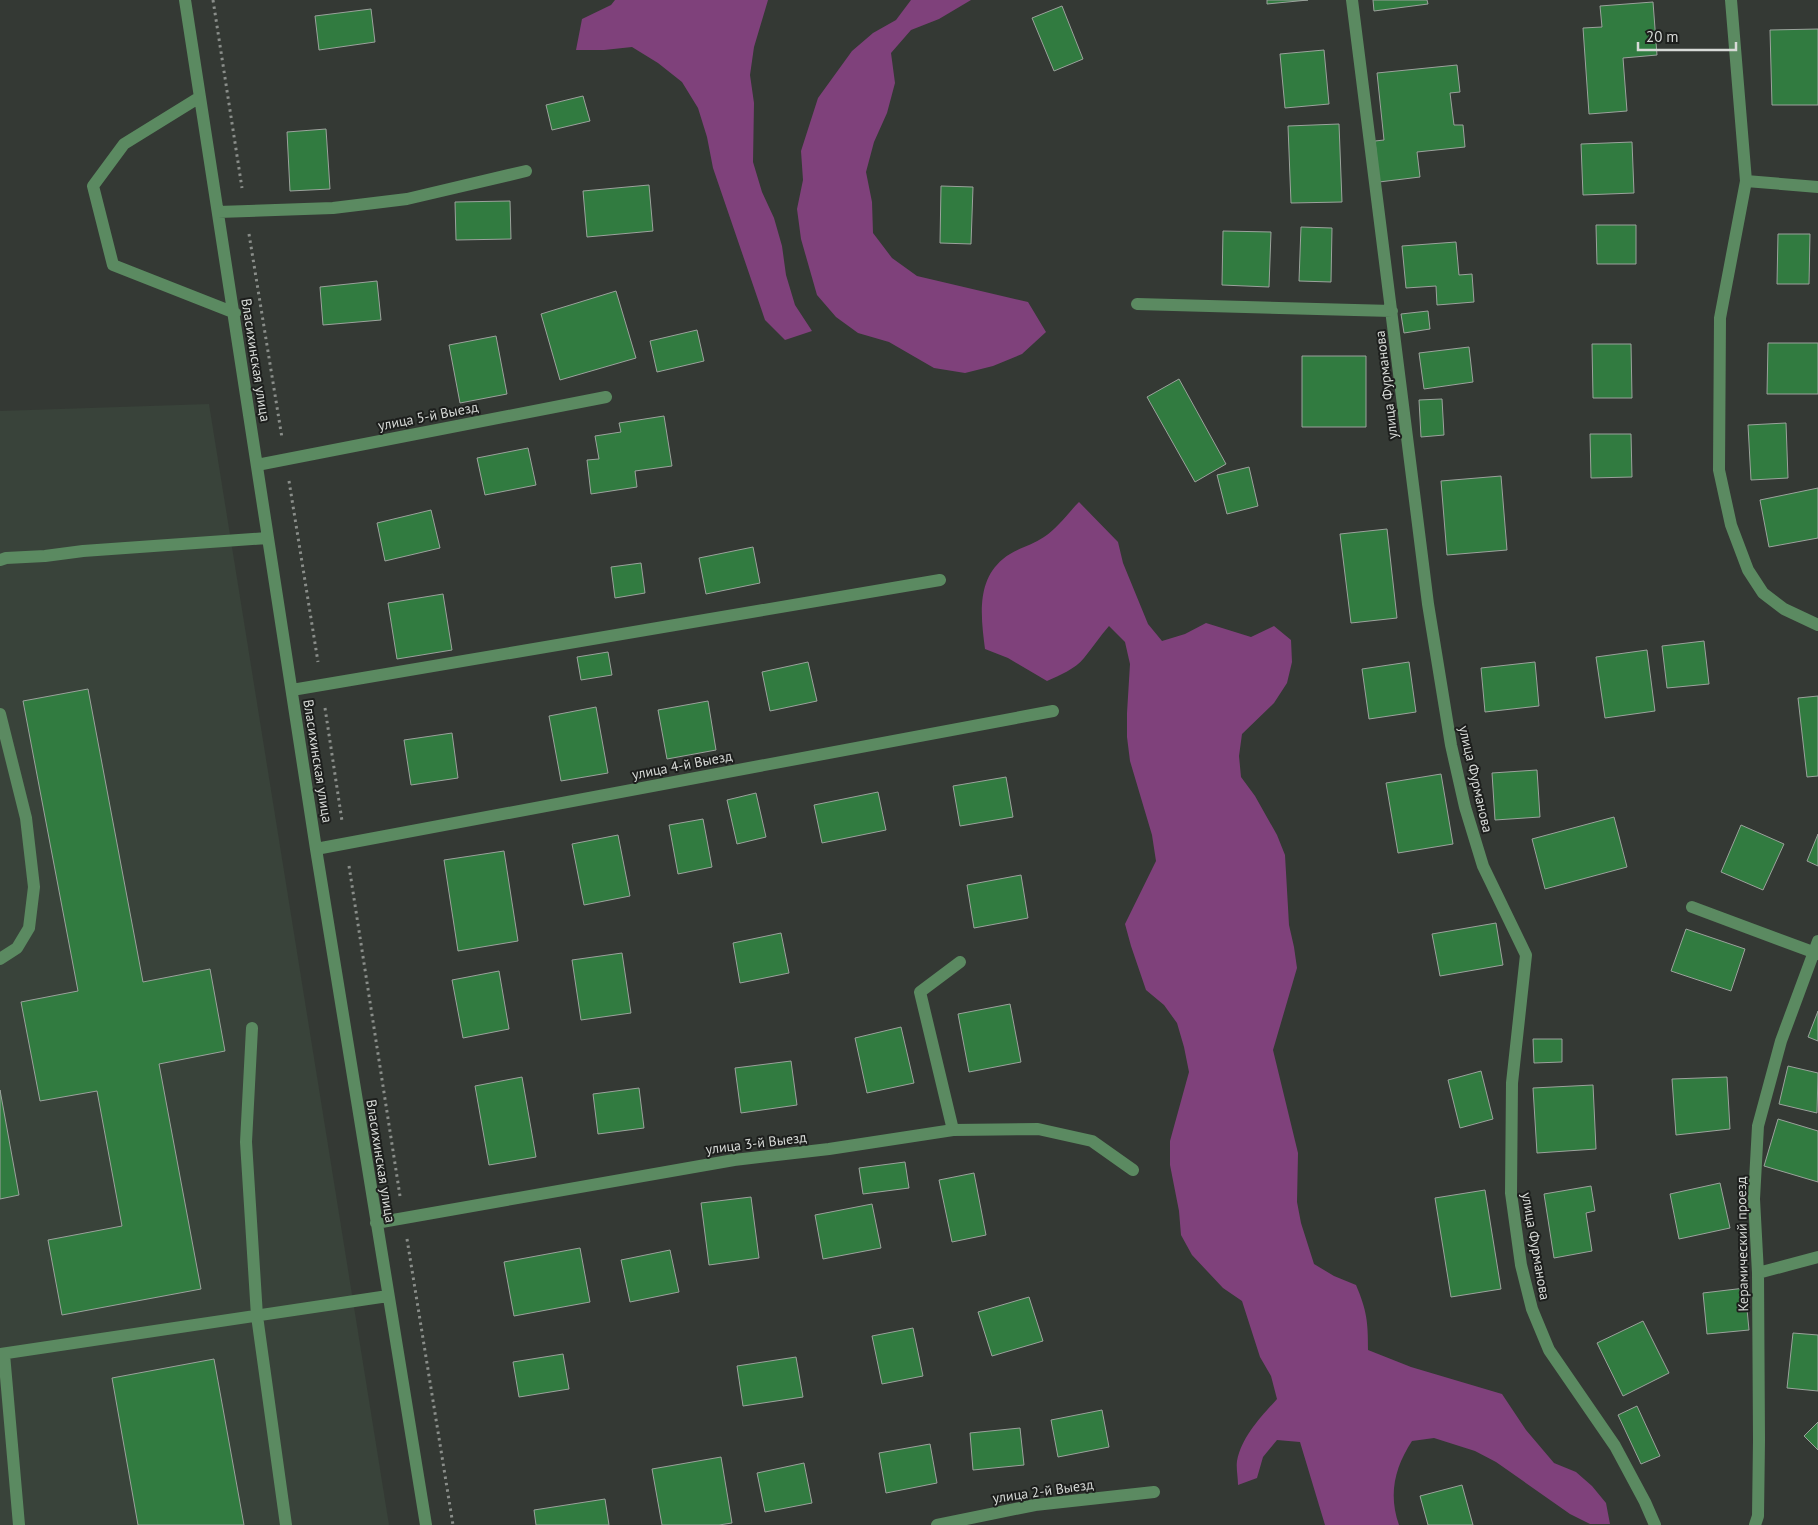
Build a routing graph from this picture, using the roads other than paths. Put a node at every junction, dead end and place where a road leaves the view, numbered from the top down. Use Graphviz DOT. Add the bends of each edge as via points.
graph roads {
  1 [pos="185,0"];
  2 [pos="1352,0"];
  3 [pos="1731,0"];
  4 [pos="200,97"];
  5 [pos="526,171"];
  6 [pos="1746,181"];
  7 [pos="1818,187"];
  8 [pos="218,212"];
  9 [pos="1137,304"];
  10 [pos="1392,311"];
  11 [pos="234,314"];
  12 [pos="606,397"];
  13 [pos="257,465"];
  14 [pos="267,538"];
  15 [pos="0,560"];
  16 [pos="940,580"];
  17 [pos="1818,625"];
  18 [pos="292,690"];
  19 [pos="1053,711"];
  20 [pos="0,714"];
  21 [pos="316,849"];
  22 [pos="1692,907"];
  23 [pos="1816,949"];
  24 [pos="0,959"];
  25 [pos="960,962"];
  26 [pos="252,1028"];
  27 [pos="953,1130"];
  28 [pos="1134,1170"];
  29 [pos="376,1223"];
  30 [pos="1818,1257"];
  31 [pos="1758,1273"];
  32 [pos="388,1296"];
  33 [pos="258,1316"];
  34 [pos="2,1354"];
  35 [pos="1154,1492"];
  36 [pos="19,1525"];
  37 [pos="286,1525"];
  38 [pos="426,1525"];
  39 [pos="937,1525"];
  40 [pos="1655,1525"];
  41 [pos="1755,1525"];
  1 -- 4 [label="street, Власихинская улица"];
  2 -- 10 [label="street, улица Фурманова"];
  3 -- 6 [label="street"];
  4 -- 8 [label="street, Власихинская улица"];
  4 -- 11 [label="street" via="124,144 93,186 113,265"];
  5 -- 8 [label="street" via="407,199 333,208"];
  6 -- 7 [label="street"];
  6 -- 17 [label="street" via="1720,318 1719,470 1731,525 1748,570 1763,593 1784,609"];
  8 -- 11 [label="street, Власихинская улица"];
  9 -- 10 [label="street"];
  10 -- 40 [label="street, улица Фурманова" via="1428,604 1451,745 1483,866 1526,955 1512,1093 1511,1193 1521,1265 1532,1308 1549,1350 1615,1446"];
  11 -- 13 [label="street, Власихинская улица"];
  12 -- 13 [label="street, улица 5-й Выезд"];
  13 -- 14 [label="street, Власихинская улица"];
  14 -- 15 [label="street"];
  14 -- 18 [label="street, Власихинская улица"];
  16 -- 18 [label="street"];
  18 -- 21 [label="street, Власихинская улица"];
  19 -- 21 [label="street, улица 4-й Выезд"];
  20 -- 24 [label="street" via="26,818 34,887 29,928 17,948"];
  21 -- 29 [label="street, Власихинская улица"];
  22 -- 23 [label="street"];
  23 -- 31 [label="street, Керамический проезд" via="1781,1041 1758,1126 1754,1199"];
  25 -- 27 [label="street" via="920,992"];
  26 -- 33 [label="street" via="246,1142"];
  27 -- 28 [label="street, улица 3-й Выезд" via="1038,1129 1092,1141"];
  27 -- 29 [label="street, улица 3-й Выезд" via="734,1160"];
  29 -- 32 [label="street, Власихинская улица"];
  30 -- 31 [label="street"];
  31 -- 41 [label="street, Керамический проезд" via="1760,1440"];
  32 -- 33 [label="street"];
  32 -- 38 [label="street, Власихинская улица"];
  33 -- 34 [label="street"];
  33 -- 37 [label="street"];
  34 -- 36 [label="street"];
  35 -- 39 [label="street, улица 2-й Выезд" via="1035,1505"];
}
